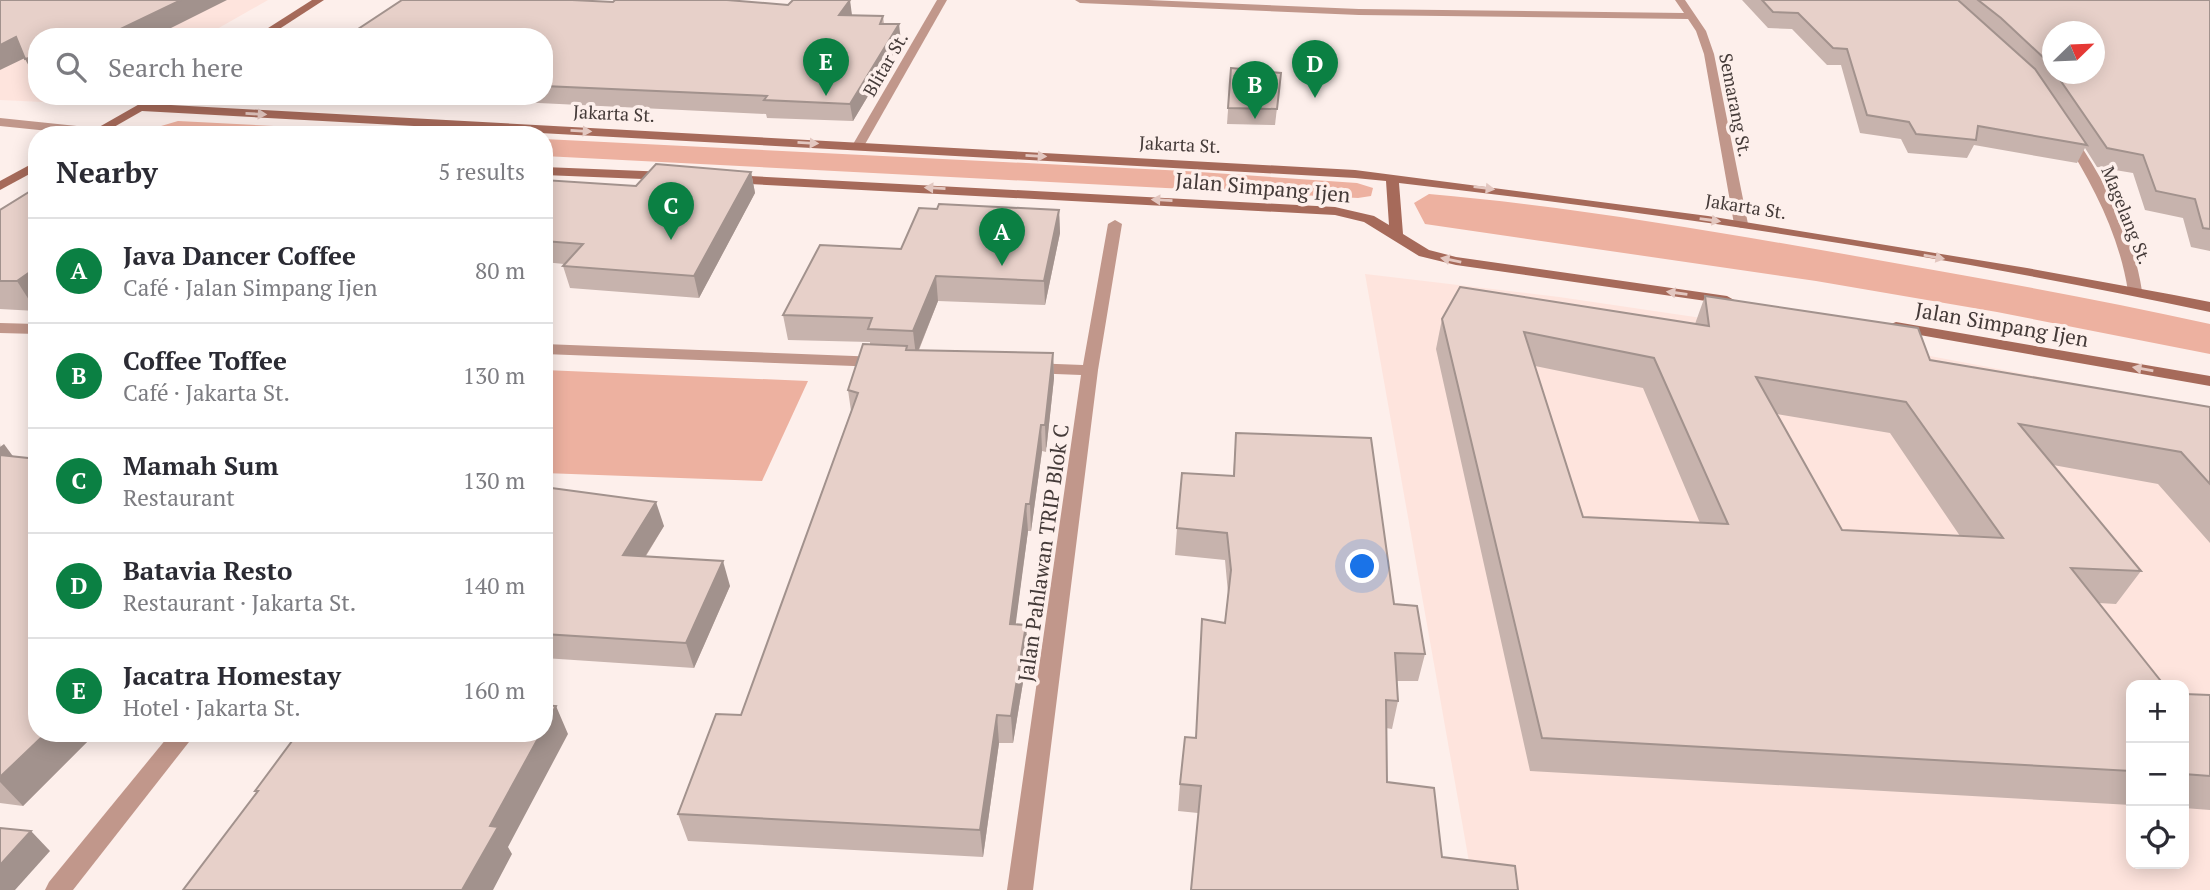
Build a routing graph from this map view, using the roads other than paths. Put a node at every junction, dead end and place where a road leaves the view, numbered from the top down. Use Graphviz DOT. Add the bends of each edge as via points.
graph roads {
  1 [pos="320,0"];
  2 [pos="942,0"];
  3 [pos="1080,0"];
  4 [pos="1680,0"];
  5 [pos="1691,16"];
  6 [pos="274,28"];
  7 [pos="143,105"];
  8 [pos="139,107"];
  9 [pos="0,122"];
  10 [pos="2060,123"];
  11 [pos="34,126"];
  12 [pos="106,126"];
  13 [pos="489,126"];
  14 [pos="553,129"];
  15 [pos="858,146"];
  16 [pos="28,170"];
  17 [pos="553,171"];
  18 [pos="683,177"];
  19 [pos="710,178"];
  20 [pos="1392,178"];
  21 [pos="0,186"];
  22 [pos="1115,224"];
  23 [pos="1741,224"];
  24 [pos="1396,234"];
  25 [pos="2135,291"];
  26 [pos="1744,302"];
  27 [pos="2210,307"];
  28 [pos="1880,325"];
  29 [pos="0,328"];
  30 [pos="28,329"];
  31 [pos="553,349"];
  32 [pos="899,363"];
  33 [pos="1008,367"];
  34 [pos="1090,370"];
  35 [pos="2210,381"];
  36 [pos="178,742"];
  37 [pos="58,890"];
  38 [pos="1020,890"];
  1 -- 6 [label="main road"];
  2 -- 15 [label="street, Blitar St."];
  3 -- 5 [label="street" via="1371,12"];
  4 -- 5 [label="street, Semarang St."];
  5 -- 23 [label="street, Semarang St." via="1709,54"];
  7 -- 8 [label="main road"];
  8 -- 12 [label="main road"];
  8 -- 13 [label="main road, Jakarta St., one-way"];
  9 -- 11 [label="street"];
  10 -- 25 [label="street, Magelang St." via="2098,182 2133,272"];
  14 -- 15 [label="main road, Jakarta St., one-way"];
  15 -- 20 [label="main road, Jakarta St., one-way"];
  16 -- 21 [label="main road"];
  17 -- 18 [label="main road"];
  24 -- 19 [label="main road, Jalan Simpang Ijen, one-way" via="1369,219 1289,206"];
  20 -- 23 [label="main road, Jakarta St., one-way"];
  20 -- 24 [label="main road"];
  22 -- 34 [label="street, Jalan Pahlawan TRIP Blok C"];
  23 -- 25 [label="main road, Jakarta St., one-way"];
  26 -- 24 [label="main road, Jalan Simpang Ijen, one-way" via="1456,261 1424,253"];
  25 -- 27 [label="main road, Jakarta St."];
  35 -- 28 [label="main road, Jalan Simpang Ijen, one-way"];
  29 -- 30 [label="street"];
  31 -- 32 [label="street"];
  33 -- 34 [label="street"];
  34 -- 38 [label="street, Jalan Pahlawan TRIP Blok C"];
  36 -- 37 [label="street"];
}
